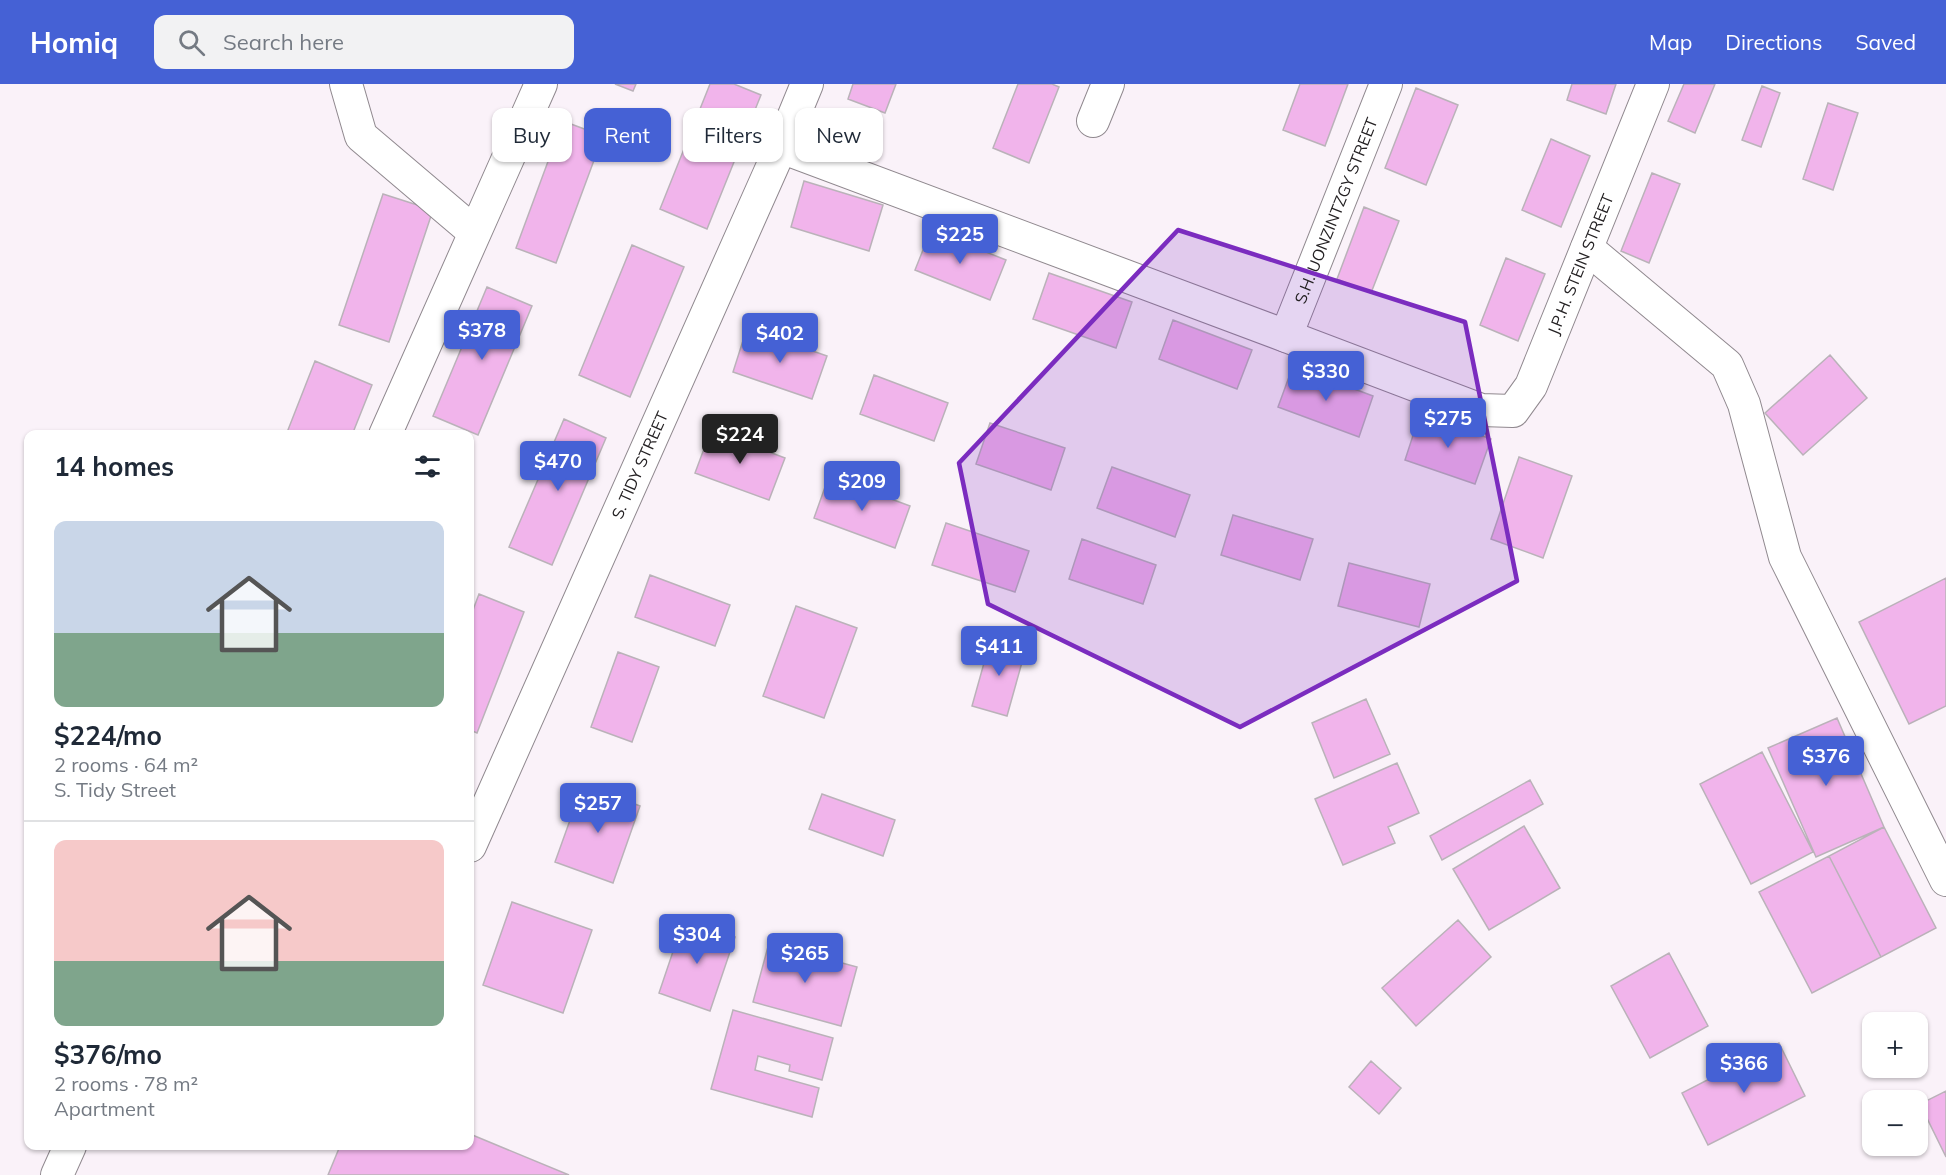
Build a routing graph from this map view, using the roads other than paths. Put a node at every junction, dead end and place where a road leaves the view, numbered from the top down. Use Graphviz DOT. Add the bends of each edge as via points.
graph roads {
  1 [pos="346,84"];
  2 [pos="541,84"];
  3 [pos="807,84"];
  4 [pos="1108,84"];
  5 [pos="1386,84"];
  6 [pos="1653,84"];
  7 [pos="1093,121"];
  8 [pos="783,142"];
  9 [pos="783,148"];
  10 [pos="774,162"];
  11 [pos="474,232"];
  12 [pos="1587,248"];
  13 [pos="1286,336"];
  14 [pos="386,430"];
  15 [pos="474,837"];
  16 [pos="1946,880"];
  17 [pos="68,1150"];
  18 [pos="57,1175"];
  1 -- 11 [label="street" via="361,136"];
  2 -- 11 [label="street"];
  3 -- 8 [label="street, S. TIDY STREET"];
  4 -- 7 [label="street"];
  5 -- 13 [label="street, S.H. UONZINTZGY STREET"];
  6 -- 12 [label="street, J.P.H. STEIN STREET"];
  9 -- 13 [label="street"];
  10 -- 15 [label="street, S. TIDY STREET"];
  11 -- 14 [label="street"];
  12 -- 13 [label="street, J.P.H. STEIN STREET" via="1531,386 1513,411 1481,410"];
  12 -- 16 [label="street" via="1726,365 1744,404 1785,557"];
  17 -- 18 [label="street"];
}
